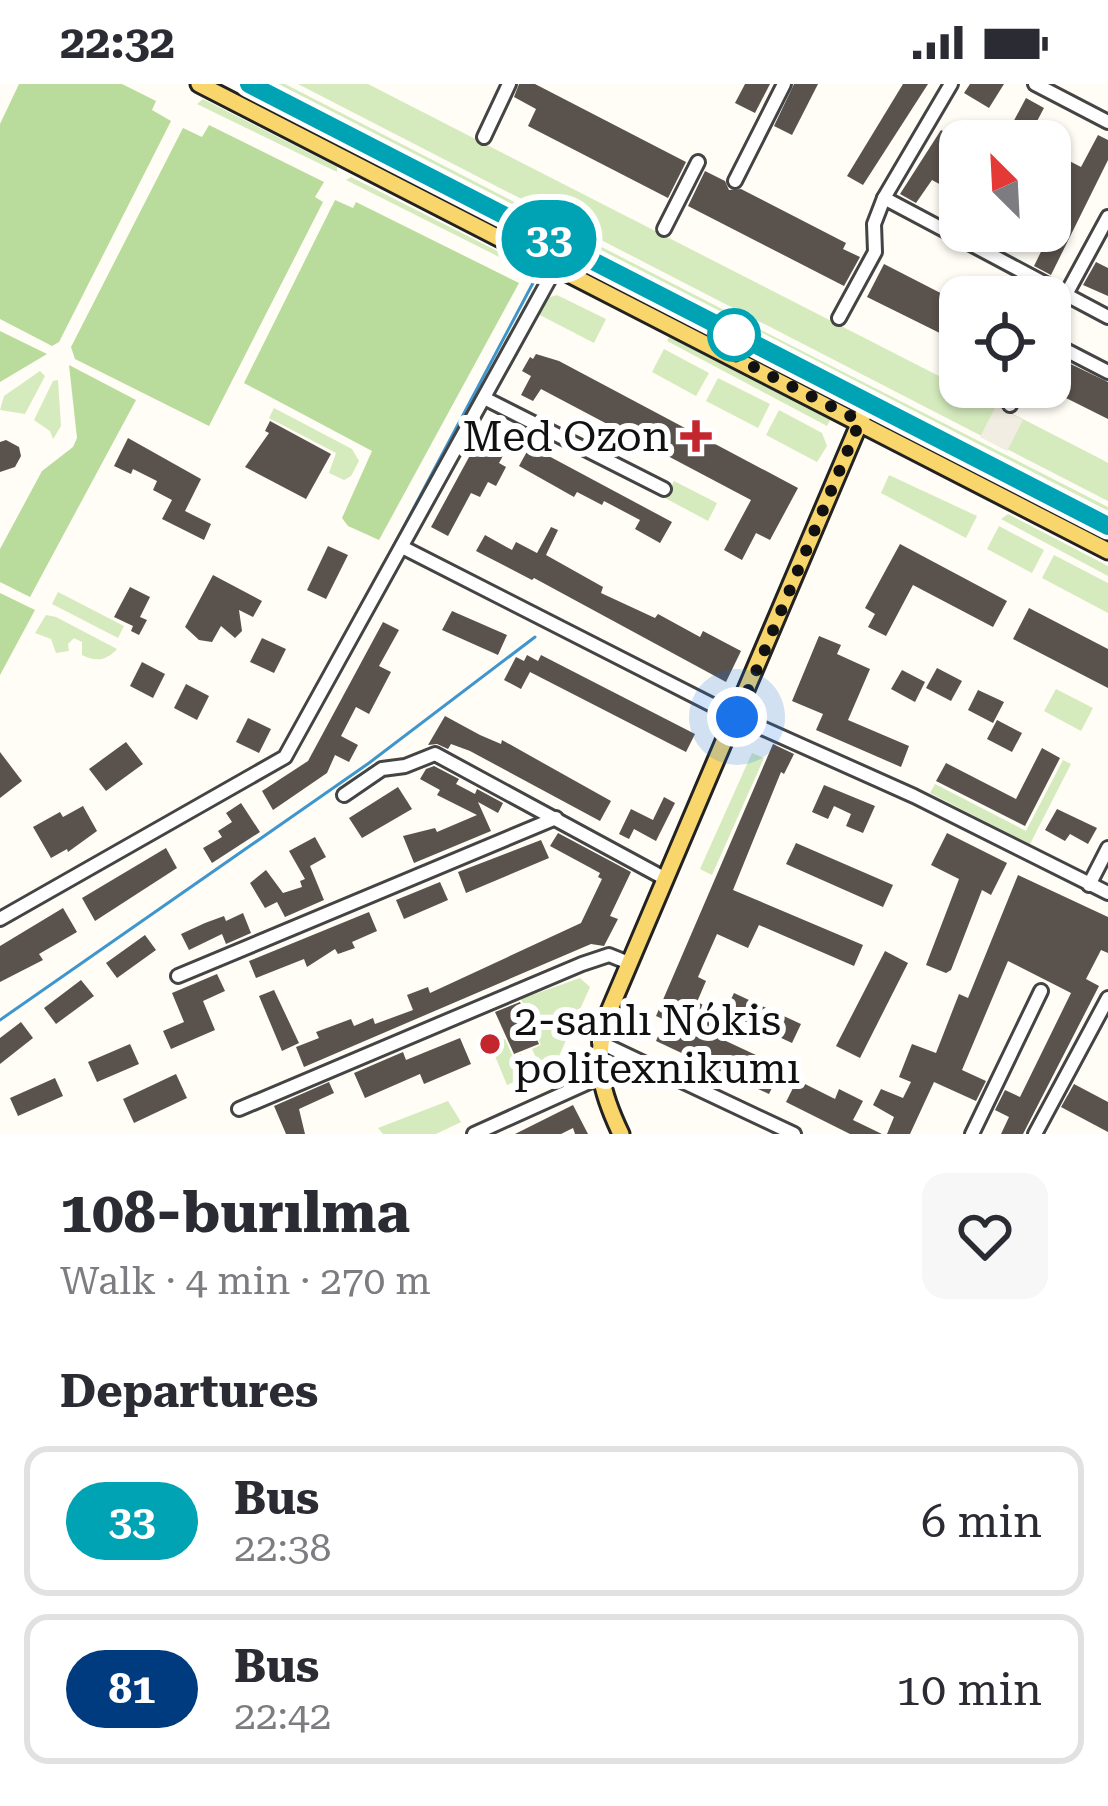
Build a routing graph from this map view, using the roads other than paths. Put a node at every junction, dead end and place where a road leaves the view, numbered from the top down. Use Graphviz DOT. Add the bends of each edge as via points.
graph roads {
  1 [pos="199,84"];
  2 [pos="249,84"];
  3 [pos="509,84"];
  4 [pos="784,84"];
  5 [pos="951,84"];
  6 [pos="1035,84"];
  7 [pos="1108,122"];
  8 [pos="484,137"];
  9 [pos="698,162"];
  10 [pos="735,181"];
  11 [pos="884,198"];
  12 [pos="1108,217"];
  13 [pos="664,229"];
  14 [pos="556,267"];
  15 [pos="1029,276"];
  16 [pos="1071,287"];
  17 [pos="1071,298"];
  18 [pos="1108,317"];
  19 [pos="839,318"];
  20 [pos="1071,352"];
  21 [pos="1108,371"];
  22 [pos="484,398"];
  23 [pos="868,404"];
  24 [pos="860,421"];
  25 [pos="664,489"];
  26 [pos="1108,526"];
  27 [pos="402,547"];
  28 [pos="1108,551"];
  29 [pos="737,717"];
  30 [pos="344,796"];
  31 [pos="556,818"];
  32 [pos="1108,848"];
  33 [pos="664,878"];
  34 [pos="1089,885"];
  35 [pos="1108,893"];
  36 [pos="0,919"];
  37 [pos="629,963"];
  38 [pos="178,976"];
  39 [pos="1041,991"];
  40 [pos="1108,998"];
  41 [pos="599,1042"];
  42 [pos="598,1078"];
  43 [pos="238,1109"];
  44 [pos="474,1134"];
  45 [pos="621,1134"];
  46 [pos="794,1134"];
  47 [pos="972,1134"];
  48 [pos="1035,1134"];
  1 -- 14 [label="main road"];
  2 -- 23 [label="main road"];
  3 -- 8 [label="street"];
  4 -- 10 [label="street"];
  5 -- 11 [label="street"];
  6 -- 7 [label="street"];
  9 -- 13 [label="street"];
  11 -- 15 [label="street"];
  11 -- 19 [label="street" via="875,252"];
  12 -- 16 [label="street"];
  14 -- 22 [label="street"];
  14 -- 24 [label="main road"];
  17 -- 18 [label="street"];
  20 -- 21 [label="street"];
  22 -- 25 [label="street"];
  22 -- 27 [label="street"];
  23 -- 24 [label="main road"];
  23 -- 26 [label="main road"];
  24 -- 28 [label="main road"];
  24 -- 29 [label="main road"];
  27 -- 29 [label="street"];
  27 -- 36 [label="street" via="285,757"];
  29 -- 33 [label="main road"];
  29 -- 34 [label="street"];
  30 -- 31 [label="street" via="382,769 427,755"];
  31 -- 33 [label="street"];
  31 -- 38 [label="street"];
  32 -- 34 [label="street"];
  33 -- 37 [label="main road"];
  34 -- 35 [label="street"];
  37 -- 41 [label="main road"];
  37 -- 43 [label="street" via="609,955 582,964"];
  39 -- 47 [label="street"];
  40 -- 48 [label="street"];
  41 -- 42 [label="main road"];
  41 -- 46 [label="street"];
  42 -- 44 [label="street"];
  42 -- 45 [label="main road"];
}
